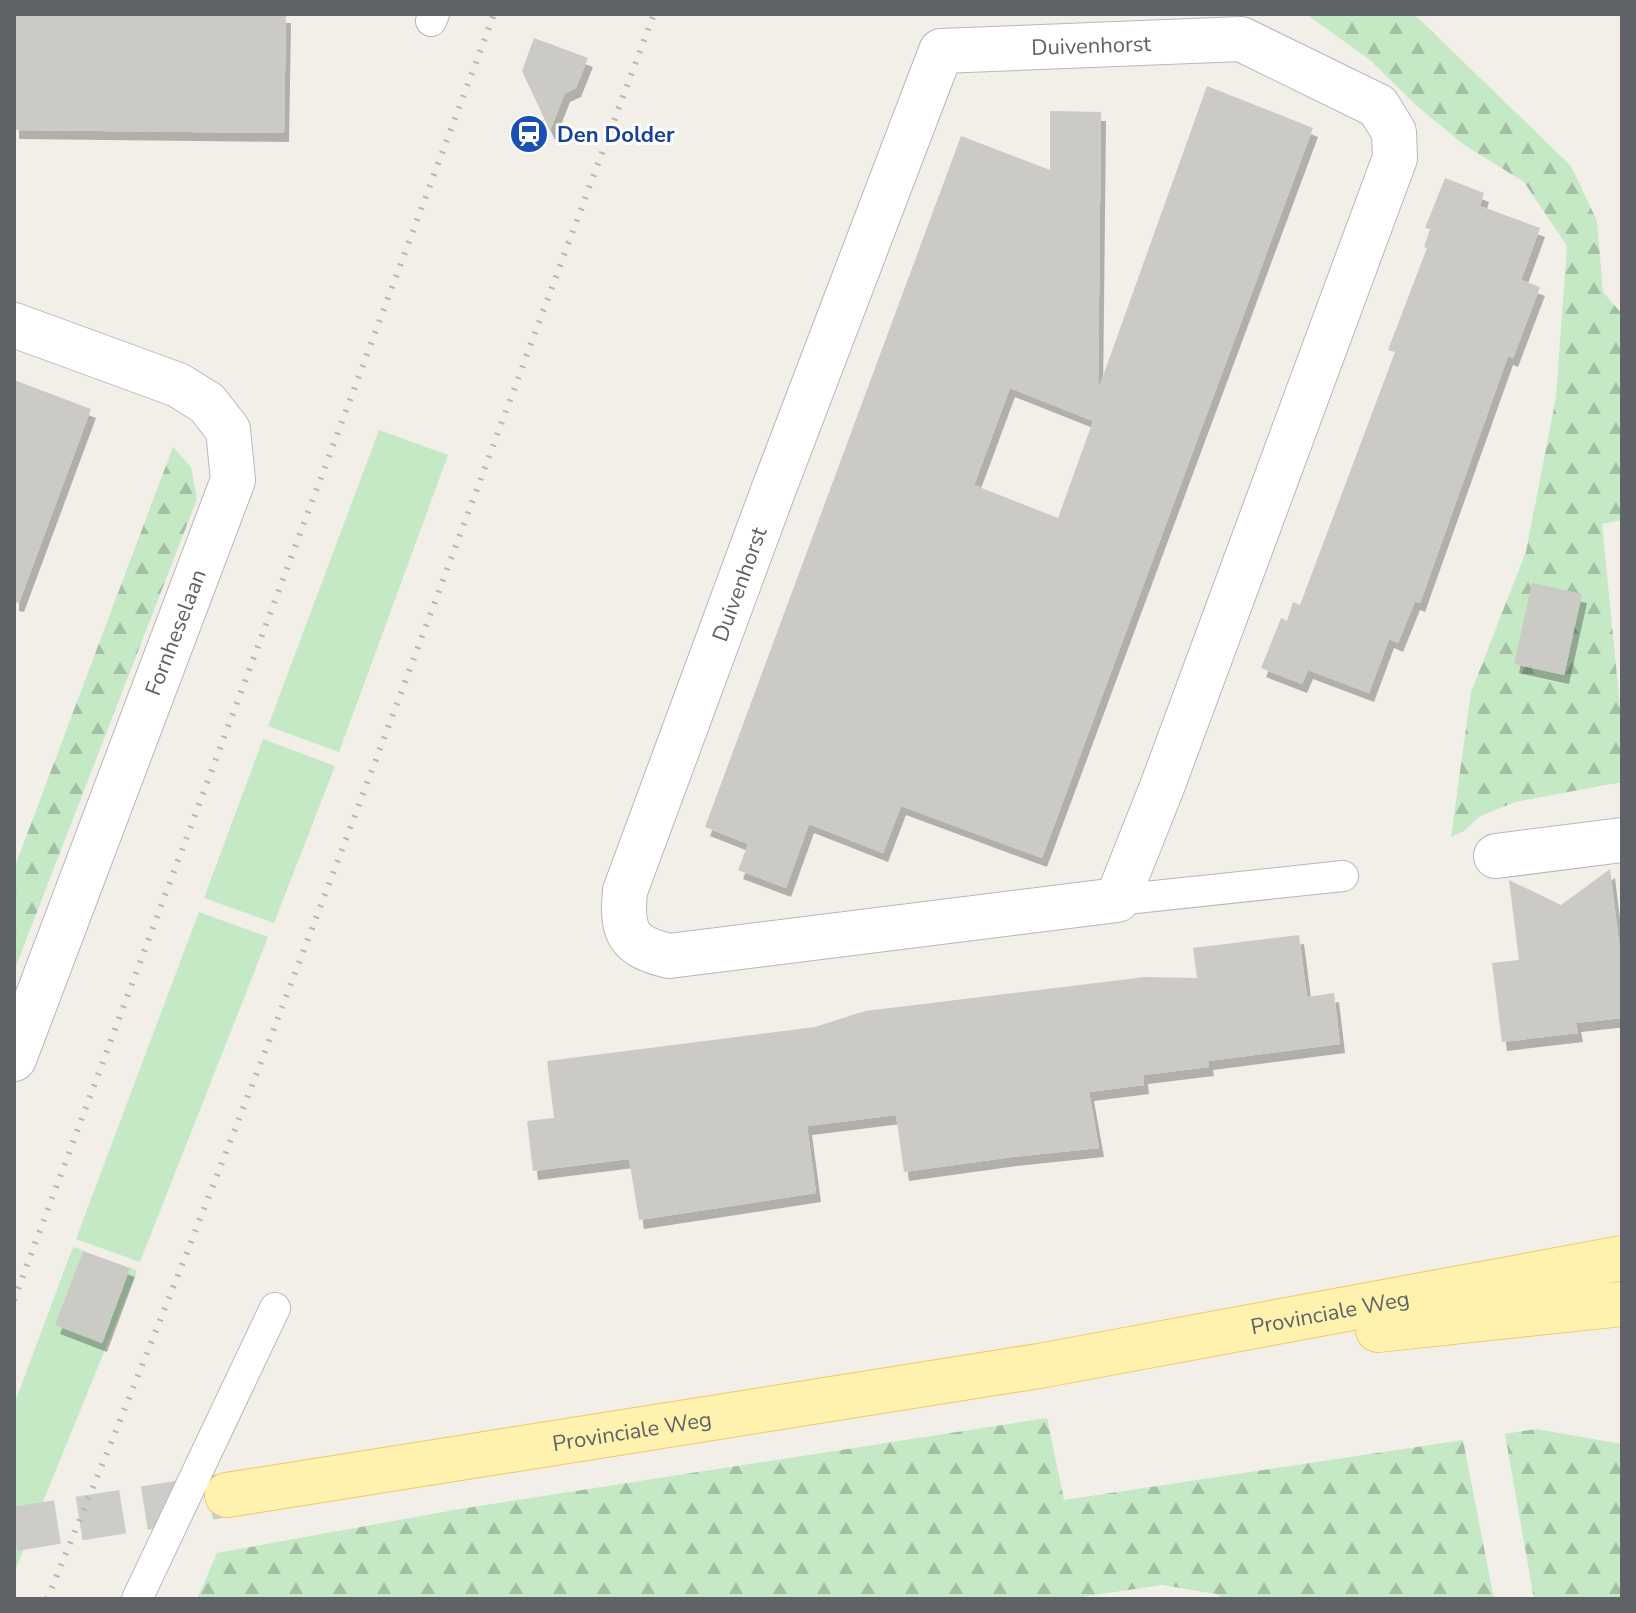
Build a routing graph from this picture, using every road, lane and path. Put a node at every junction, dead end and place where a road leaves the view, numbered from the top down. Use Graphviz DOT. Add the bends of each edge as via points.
graph roads {
  1 [pos="1242,26"];
  2 [pos="14,325"];
  3 [pos="1622,840"];
  4 [pos="1496,856"];
  5 [pos="1343,876"];
  6 [pos="1117,900"];
  7 [pos="14,1059"];
  8 [pos="1622,1258"];
  9 [pos="1622,1304"];
  10 [pos="275,1308"];
  11 [pos="1039,1366"];
  12 [pos="227,1495"];
  13 [pos="137,1599"];
  1 -- 6 [label="street, Duivenhorst" via="1378,106 1394,132 1395,158"];
  1 -- 6 [label="street, Duivenhorst" via="941,51 636,861 623,911 629,936 644,950 669,956"];
  2 -- 7 [label="street, Fornheselaan" via="178,385 207,403 228,430 233,480"];
  3 -- 4 [label="street"];
  5 -- 6 [label="lane, Duivenhorst"];
  8 -- 11 [label="main road, Provinciale Weg"];
  9 -- 11 [label="main road, Provinciale Weg"];
  10 -- 13 [label="lane"];
  11 -- 12 [label="main road, Provinciale Weg"];
}
